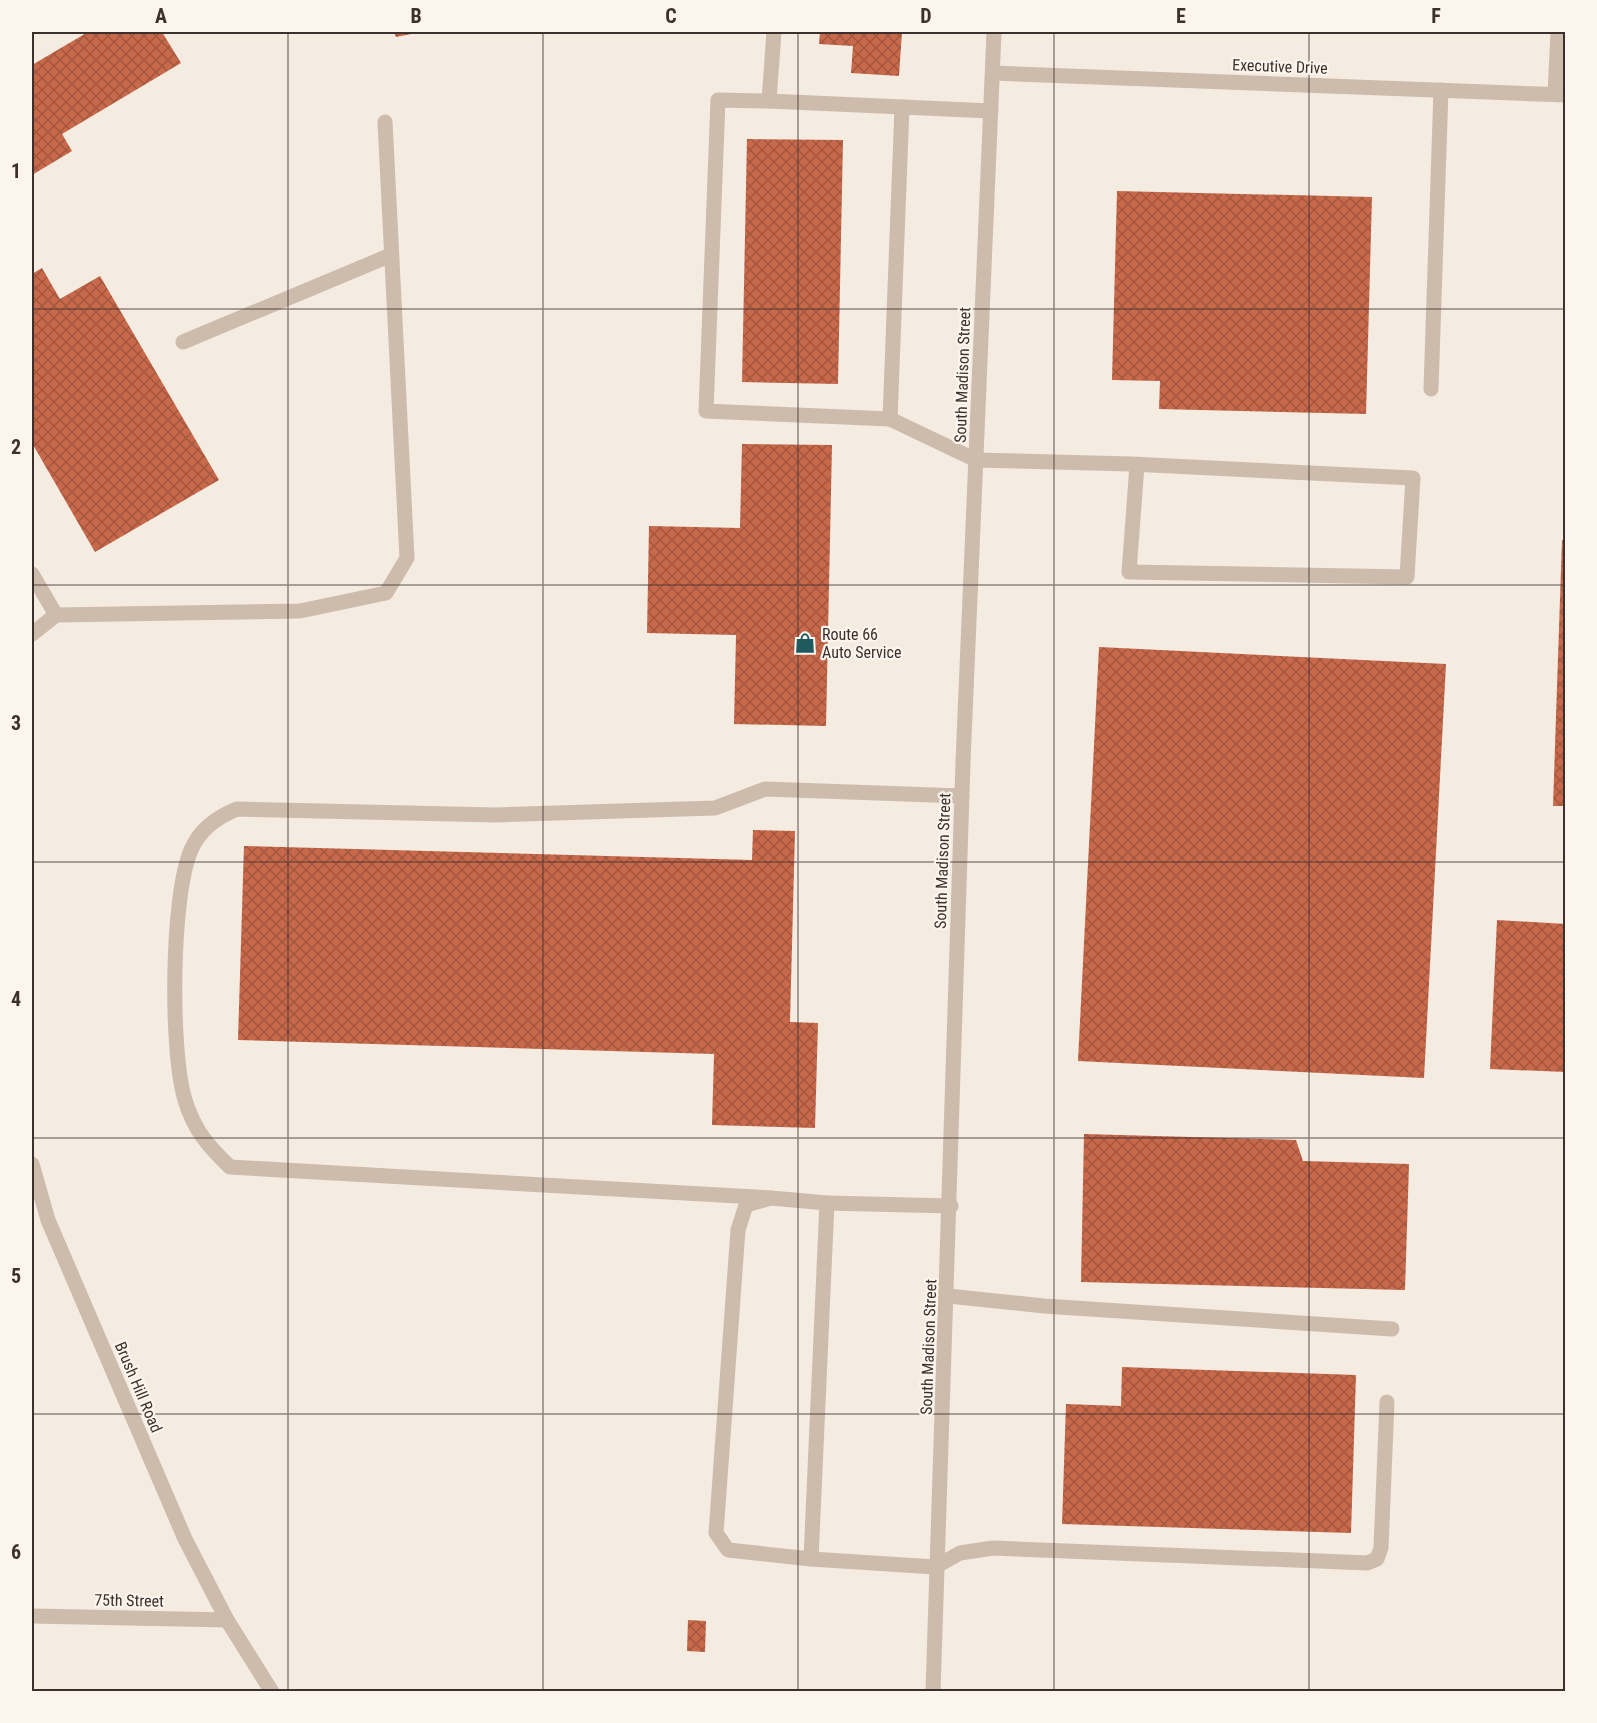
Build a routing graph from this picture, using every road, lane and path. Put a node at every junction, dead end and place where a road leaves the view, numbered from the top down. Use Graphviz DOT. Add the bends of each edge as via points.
graph roads {
  1 [pos="774,32"];
  2 [pos="994,32"];
  3 [pos="1558,32"];
  4 [pos="993,73"];
  5 [pos="1441,90"];
  6 [pos="1560,94"];
  7 [pos="770,101"];
  8 [pos="902,107"];
  9 [pos="991,111"];
  10 [pos="385,122"];
  11 [pos="391,255"];
  12 [pos="183,342"];
  13 [pos="1431,389"];
  14 [pos="890,419"];
  15 [pos="976,460"];
  16 [pos="1137,465"];
  17 [pos="32,574"];
  18 [pos="56,615"];
  19 [pos="32,634"];
  20 [pos="962,796"];
  21 [pos="32,1164"];
  22 [pos="771,1197"];
  23 [pos="36,1198"];
  24 [pos="827,1203"];
  25 [pos="951,1206"];
  26 [pos="948,1296"];
  27 [pos="1392,1329"];
  28 [pos="1387,1402"];
  29 [pos="811,1559"];
  30 [pos="936,1567"];
  31 [pos="32,1616"];
  32 [pos="227,1620"];
  33 [pos="272,1692"];
  34 [pos="933,1692"];
  1 -- 7 [label="street"];
  2 -- 4 [label="street, South Madison Street"];
  3 -- 6 [label="street"];
  4 -- 5 [label="street, Executive Drive"];
  4 -- 9 [label="street, South Madison Street"];
  5 -- 6 [label="street, Executive Drive"];
  5 -- 13 [label="street"];
  7 -- 8 [label="street"];
  7 -- 14 [label="street" via="718,100 706,411"];
  8 -- 9 [label="street"];
  8 -- 14 [label="street"];
  9 -- 15 [label="street, South Madison Street"];
  10 -- 11 [label="street"];
  11 -- 12 [label="street"];
  11 -- 18 [label="street" via="407,558 386,593 300,611"];
  14 -- 15 [label="street"];
  15 -- 16 [label="street"];
  15 -- 20 [label="street, South Madison Street"];
  16 -- 16 [label="street" via="1129,572 1407,577 1413,478"];
  17 -- 18 [label="street"];
  18 -- 19 [label="street"];
  20 -- 22 [label="street" via="765,789 704,809 496,815 237,810 217,817 190,851 180,899 174,1003 177,1058 185,1100 201,1139 230,1167"];
  20 -- 25 [label="street, South Madison Street"];
  21 -- 23 [label="street, Brush Hill Road"];
  22 -- 24 [label="street"];
  22 -- 29 [label="street" via="746,1205 738,1230 716,1533 728,1550"];
  23 -- 32 [label="street, Brush Hill Road" via="185,1539"];
  24 -- 25 [label="street"];
  24 -- 29 [label="street"];
  25 -- 26 [label="street, South Madison Street"];
  26 -- 27 [label="street"];
  26 -- 30 [label="street, South Madison Street"];
  28 -- 30 [label="street" via="1381,1548 1377,1559 1367,1563 993,1548 960,1553"];
  29 -- 30 [label="street"];
  30 -- 34 [label="street, South Madison Street"];
  31 -- 32 [label="street, 75th Street"];
  32 -- 33 [label="street, Brush Hill Road"];
}
